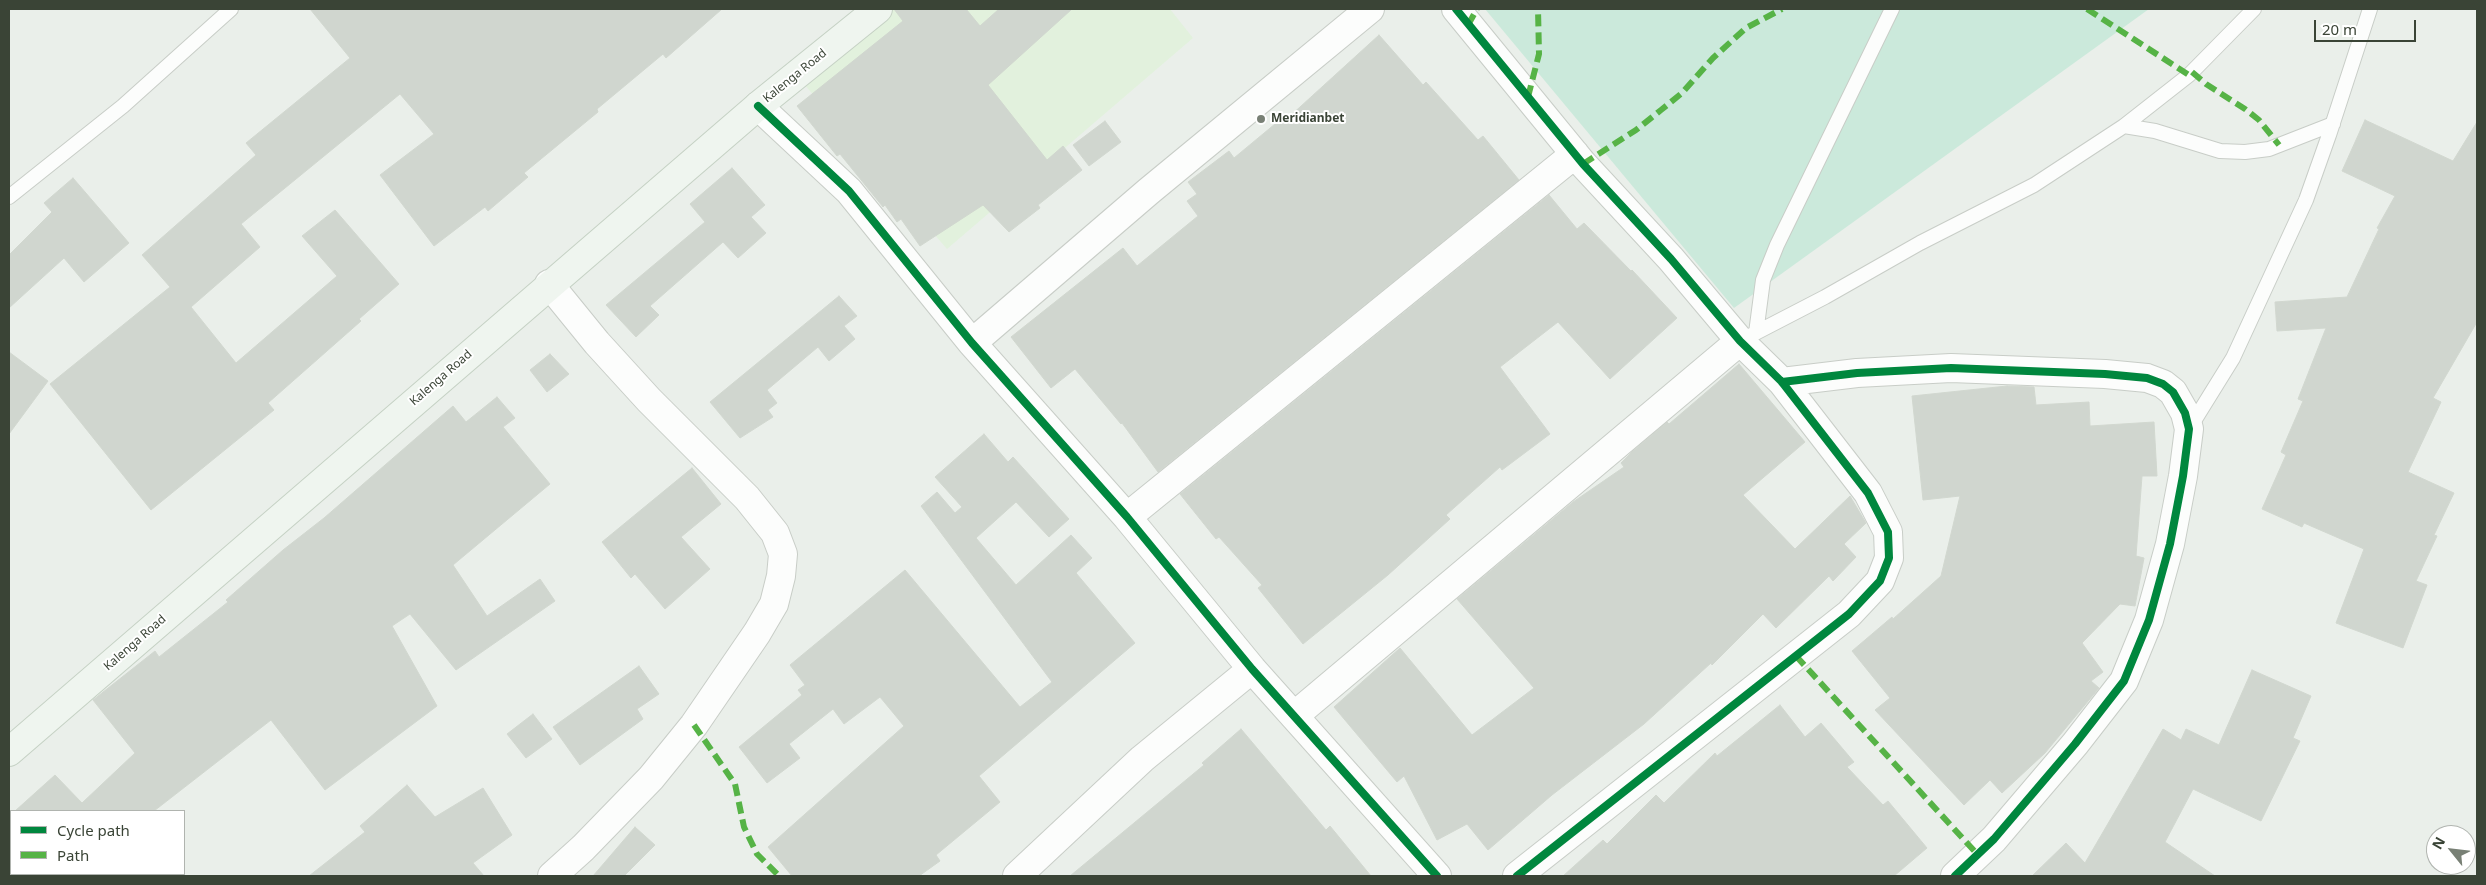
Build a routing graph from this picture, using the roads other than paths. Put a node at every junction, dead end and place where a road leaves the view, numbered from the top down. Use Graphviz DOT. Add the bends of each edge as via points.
graph roads {
  1 [pos="878,9"];
  2 [pos="1370,9"];
  3 [pos="1456,9"];
  4 [pos="1892,9"];
  5 [pos="2254,9"];
  6 [pos="2370,9"];
  7 [pos="228,10"];
  8 [pos="758,106"];
  9 [pos="2333,124"];
  10 [pos="2124,126"];
  11 [pos="1575,154"];
  12 [pos="9,197"];
  13 [pos="549,284"];
  14 [pos="1748,337"];
  15 [pos="972,343"];
  16 [pos="1782,382"];
  17 [pos="2188,429"];
  18 [pos="1127,517"];
  19 [pos="1252,669"];
  20 [pos="1294,716"];
  21 [pos="9,752"];
  22 [pos="552,876"];
  23 [pos="1017,876"];
  24 [pos="1437,876"];
  25 [pos="1518,876"];
  26 [pos="1955,876"];
  1 -- 8 [label="main road, Kalenga Road"];
  2 -- 15 [label="street"];
  3 -- 11 [label="street"];
  4 -- 14 [label="lane" via="1776,245"];
  5 -- 10 [label="lane" via="2192,72"];
  6 -- 9 [label="lane"];
  7 -- 12 [label="lane" via="123,106"];
  8 -- 13 [label="main road, Kalenga Road"];
  8 -- 15 [label="street" via="849,191"];
  9 -- 10 [label="lane" via="2269,149 2245,152 2220,151 2155,131"];
  9 -- 17 [label="lane" via="2306,200 2251,323"];
  10 -- 14 [label="lane" via="2034,185"];
  11 -- 14 [label="street"];
  11 -- 18 [label="street"];
  13 -- 21 [label="main road, Kalenga Road"];
  13 -- 22 [label="street" via="649,400 747,498 775,533 784,554 774,604 694,725 651,778"];
  14 -- 16 [label="street"];
  14 -- 20 [label="street"];
  15 -- 18 [label="street"];
  16 -- 17 [label="street" via="1857,373 1951,368 2135,377 2163,384 2173,392 2185,413"];
  16 -- 25 [label="street" via="1868,493 1888,532 1889,558 1880,581 1849,614"];
  17 -- 26 [label="street" via="2170,544 2149,620 2124,681 2076,744 1994,839"];
  18 -- 19 [label="street"];
  19 -- 20 [label="street"];
  19 -- 23 [label="street" via="1142,759"];
  20 -- 24 [label="street"];
}
